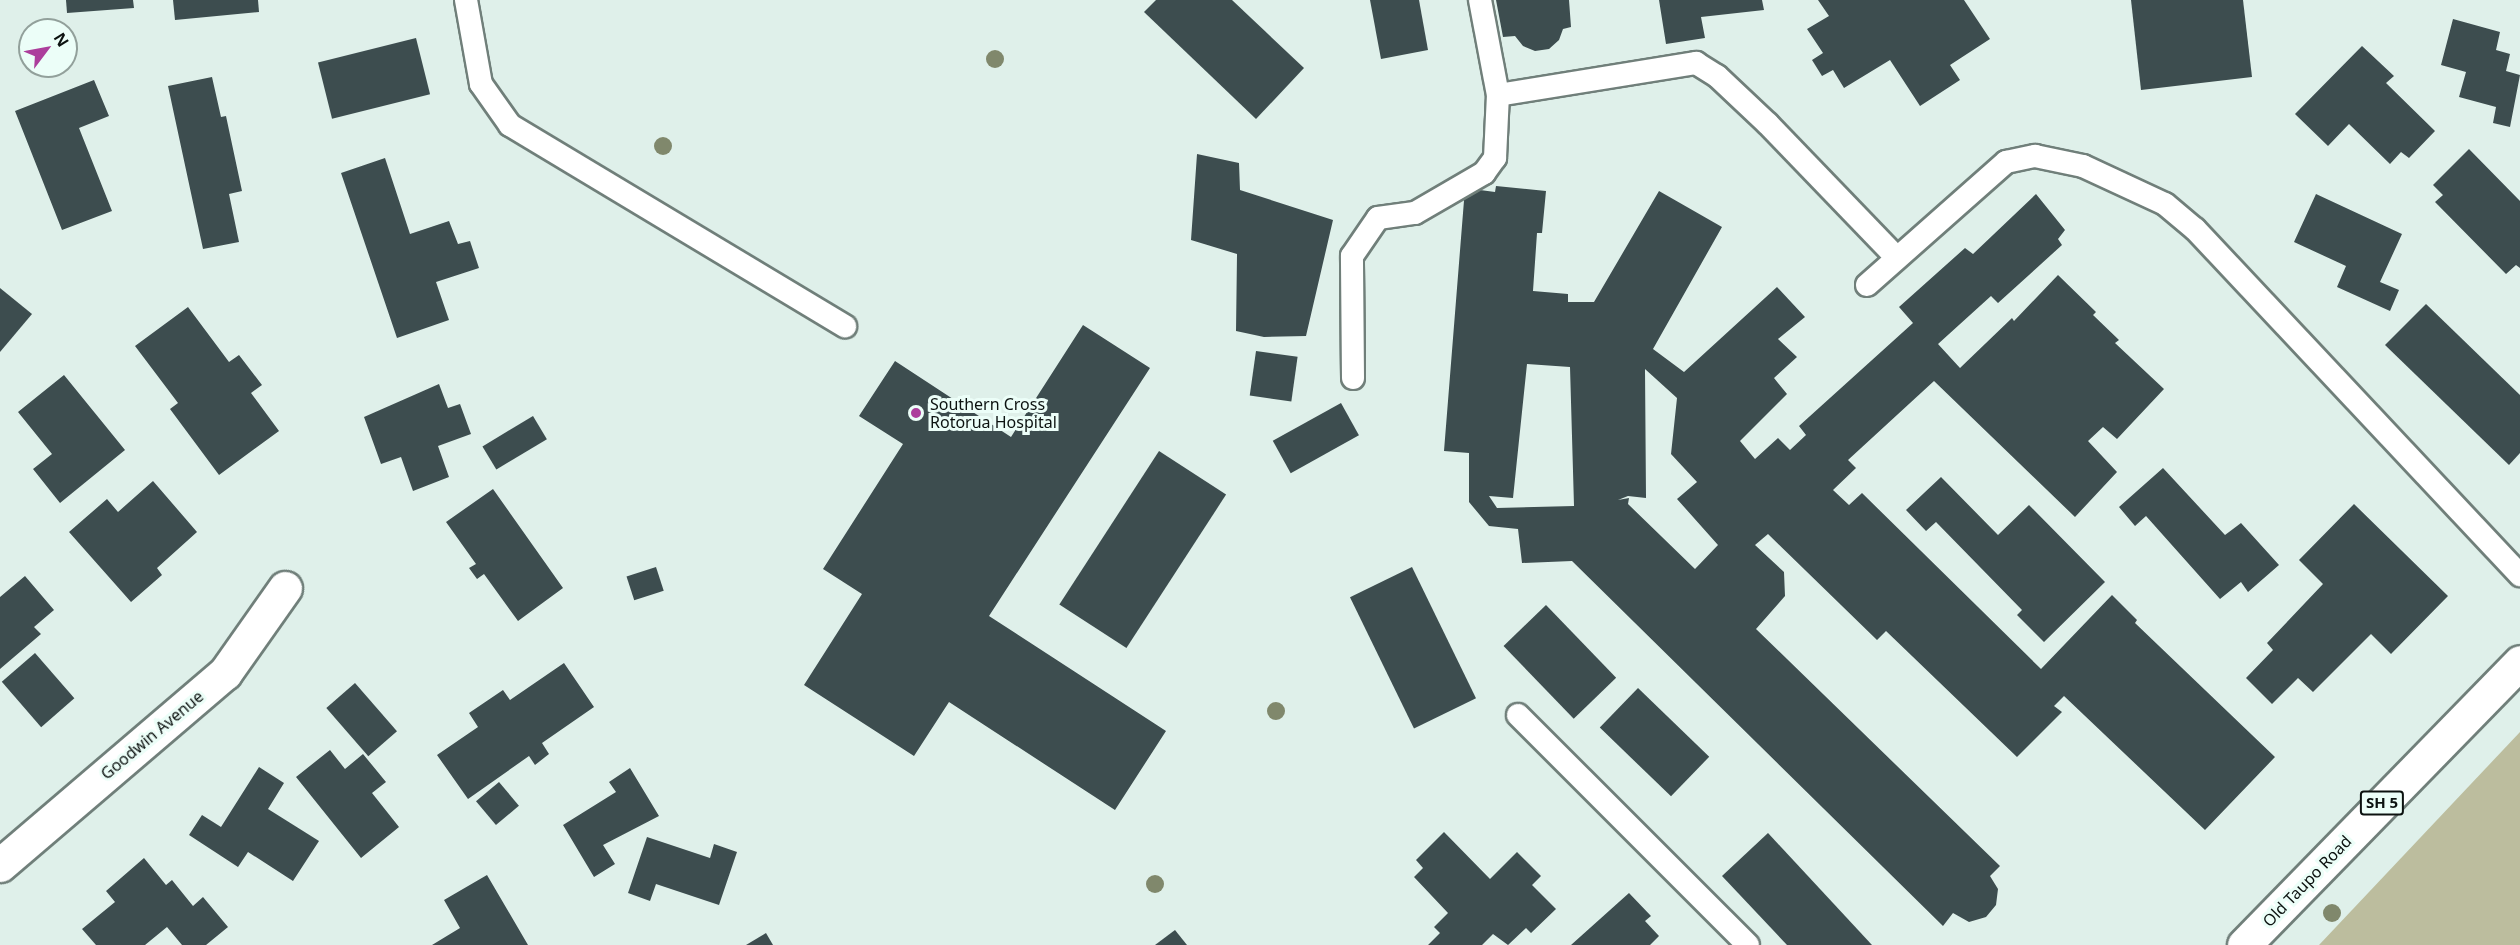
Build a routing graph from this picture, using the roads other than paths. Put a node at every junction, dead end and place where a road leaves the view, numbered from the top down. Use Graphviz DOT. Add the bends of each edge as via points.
graph roads {
  1 [pos="466,0"];
  2 [pos="1480,0"];
  3 [pos="1498,95"];
  4 [pos="1897,258"];
  5 [pos="1867,285"];
  6 [pos="845,326"];
  7 [pos="1353,378"];
  8 [pos="2520,575"];
  9 [pos="285,588"];
  10 [pos="2520,662"];
  11 [pos="1518,715"];
  12 [pos="0,865"];
  13 [pos="1748,945"];
  14 [pos="2244,945"];
  1 -- 6 [label="lane" via="481,84 510,125"];
  2 -- 3 [label="lane"];
  3 -- 4 [label="lane" via="1696,63 1717,76 1768,124"];
  3 -- 7 [label="lane" via="1495,158 1484,173 1415,213 1378,218 1352,256"];
  4 -- 5 [label="lane"];
  4 -- 8 [label="lane" via="2006,162 2035,156 2083,166 2165,204 2195,229"];
  9 -- 12 [label="main road, Goodwin Avenue" via="225,673"];
  10 -- 14 [label="main road, Old Taupo Road / SH 5"];
  11 -- 13 [label="lane"];
}
